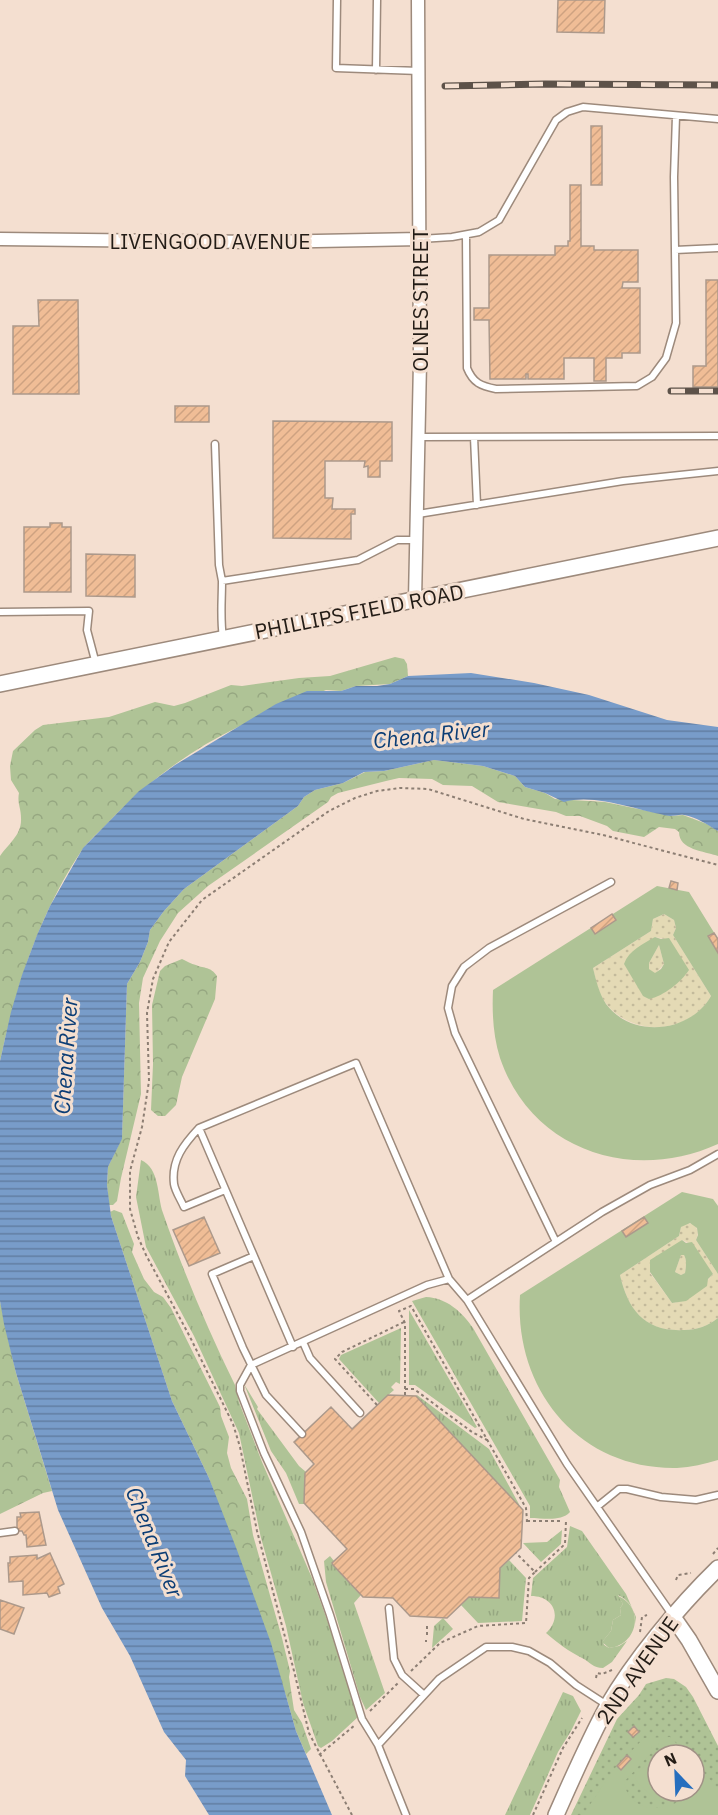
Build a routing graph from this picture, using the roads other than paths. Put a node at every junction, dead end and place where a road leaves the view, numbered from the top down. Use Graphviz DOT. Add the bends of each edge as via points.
graph roads {
  1 [pos="337,0"];
  2 [pos="377,0"];
  3 [pos="418,0"];
  4 [pos="376,70"];
  5 [pos="418,71"];
  6 [pos="676,116"];
  7 [pos="718,119"];
  8 [pos="466,235"];
  9 [pos="0,239"];
  10 [pos="420,239"];
  11 [pos="718,248"];
  12 [pos="675,250"];
  13 [pos="474,436"];
  14 [pos="718,436"];
  15 [pos="419,437"];
  16 [pos="215,444"];
  17 [pos="718,471"];
  18 [pos="477,505"];
  19 [pos="418,514"];
  20 [pos="718,538"];
  21 [pos="418,540"];
  22 [pos="222,581"];
  23 [pos="415,600"];
  24 [pos="0,612"];
  25 [pos="223,639"];
  26 [pos="96,664"];
  27 [pos="0,684"];
  28 [pos="611,882"];
  29 [pos="199,1128"];
  30 [pos="718,1154"];
  31 [pos="225,1190"];
  32 [pos="556,1242"];
  33 [pos="254,1256"];
  34 [pos="449,1280"];
  35 [pos="467,1300"];
  36 [pos="303,1342"];
  37 [pos="293,1347"];
  38 [pos="251,1365"];
  39 [pos="360,1413"];
  40 [pos="302,1434"];
  41 [pos="718,1495"];
  42 [pos="598,1506"];
  43 [pos="15,1531"];
  44 [pos="0,1533"];
  45 [pos="718,1568"];
  46 [pos="389,1608"];
  47 [pos="673,1617"];
  48 [pos="718,1691"];
  49 [pos="423,1694"];
  50 [pos="608,1706"];
  51 [pos="378,1745"];
  52 [pos="406,1815"];
  53 [pos="556,1815"];
  1 -- 4 [label="lane" via="336,68"];
  2 -- 4 [label="lane"];
  3 -- 5 [label="street, OLNES STREET"];
  4 -- 5 [label="lane"];
  5 -- 10 [label="street, OLNES STREET"];
  6 -- 7 [label="lane"];
  6 -- 8 [label="lane" via="583,106 567,112 556,120 499,220"];
  6 -- 12 [label="lane"];
  8 -- 10 [label="lane"];
  8 -- 12 [label="lane" via="467,368 472,380 496,389 637,386 652,377 666,358 676,323"];
  9 -- 10 [label="street, LIVENGOOD AVENUE"];
  10 -- 15 [label="street, OLNES STREET"];
  11 -- 12 [label="lane"];
  13 -- 14 [label="lane"];
  13 -- 15 [label="lane"];
  13 -- 18 [label="lane"];
  15 -- 19 [label="street, OLNES STREET"];
  16 -- 22 [label="lane"];
  17 -- 18 [label="lane" via="623,481"];
  18 -- 19 [label="lane"];
  19 -- 21 [label="street, OLNES STREET"];
  20 -- 23 [label="street, PHILLIPS FIELD ROAD"];
  21 -- 22 [label="lane" via="397,540 357,560"];
  21 -- 23 [label="street, OLNES STREET"];
  22 -- 25 [label="lane"];
  23 -- 25 [label="street, PHILLIPS FIELD ROAD"];
  24 -- 26 [label="lane" via="89,611 87,630"];
  25 -- 26 [label="street, PHILLIPS FIELD ROAD"];
  26 -- 27 [label="street, PHILLIPS FIELD ROAD"];
  28 -- 32 [label="lane" via="489,948 464,968 452,986 448,1008 456,1033"];
  29 -- 31 [label="lane"];
  29 -- 31 [label="lane" via="183,1145 176,1161 174,1184 184,1207"];
  29 -- 34 [label="lane" via="356,1063"];
  30 -- 32 [label="lane" via="650,1185"];
  31 -- 33 [label="lane"];
  32 -- 35 [label="lane"];
  33 -- 37 [label="lane"];
  33 -- 38 [label="lane" via="212,1274"];
  34 -- 35 [label="lane"];
  34 -- 36 [label="lane" via="427,1285"];
  35 -- 42 [label="lane" via="567,1464"];
  36 -- 37 [label="lane"];
  36 -- 39 [label="lane" via="310,1358"];
  37 -- 38 [label="lane"];
  38 -- 40 [label="lane" via="266,1395"];
  38 -- 51 [label="lane" via="240,1391 301,1532 362,1719"];
  41 -- 42 [label="lane" via="696,1500 627,1489 619,1490"];
  42 -- 47 [label="lane"];
  43 -- 44 [label="lane"];
  45 -- 47 [label="street, 2ND AVENUE"];
  46 -- 49 [label="lane" via="394,1659 402,1675"];
  47 -- 48 [label="street"];
  47 -- 50 [label="street, 2ND AVENUE"];
  49 -- 50 [label="lane" via="438,1679 486,1647 512,1647 529,1651"];
  49 -- 51 [label="lane"];
  50 -- 53 [label="street, 2ND AVENUE"];
  51 -- 52 [label="lane"];
}
